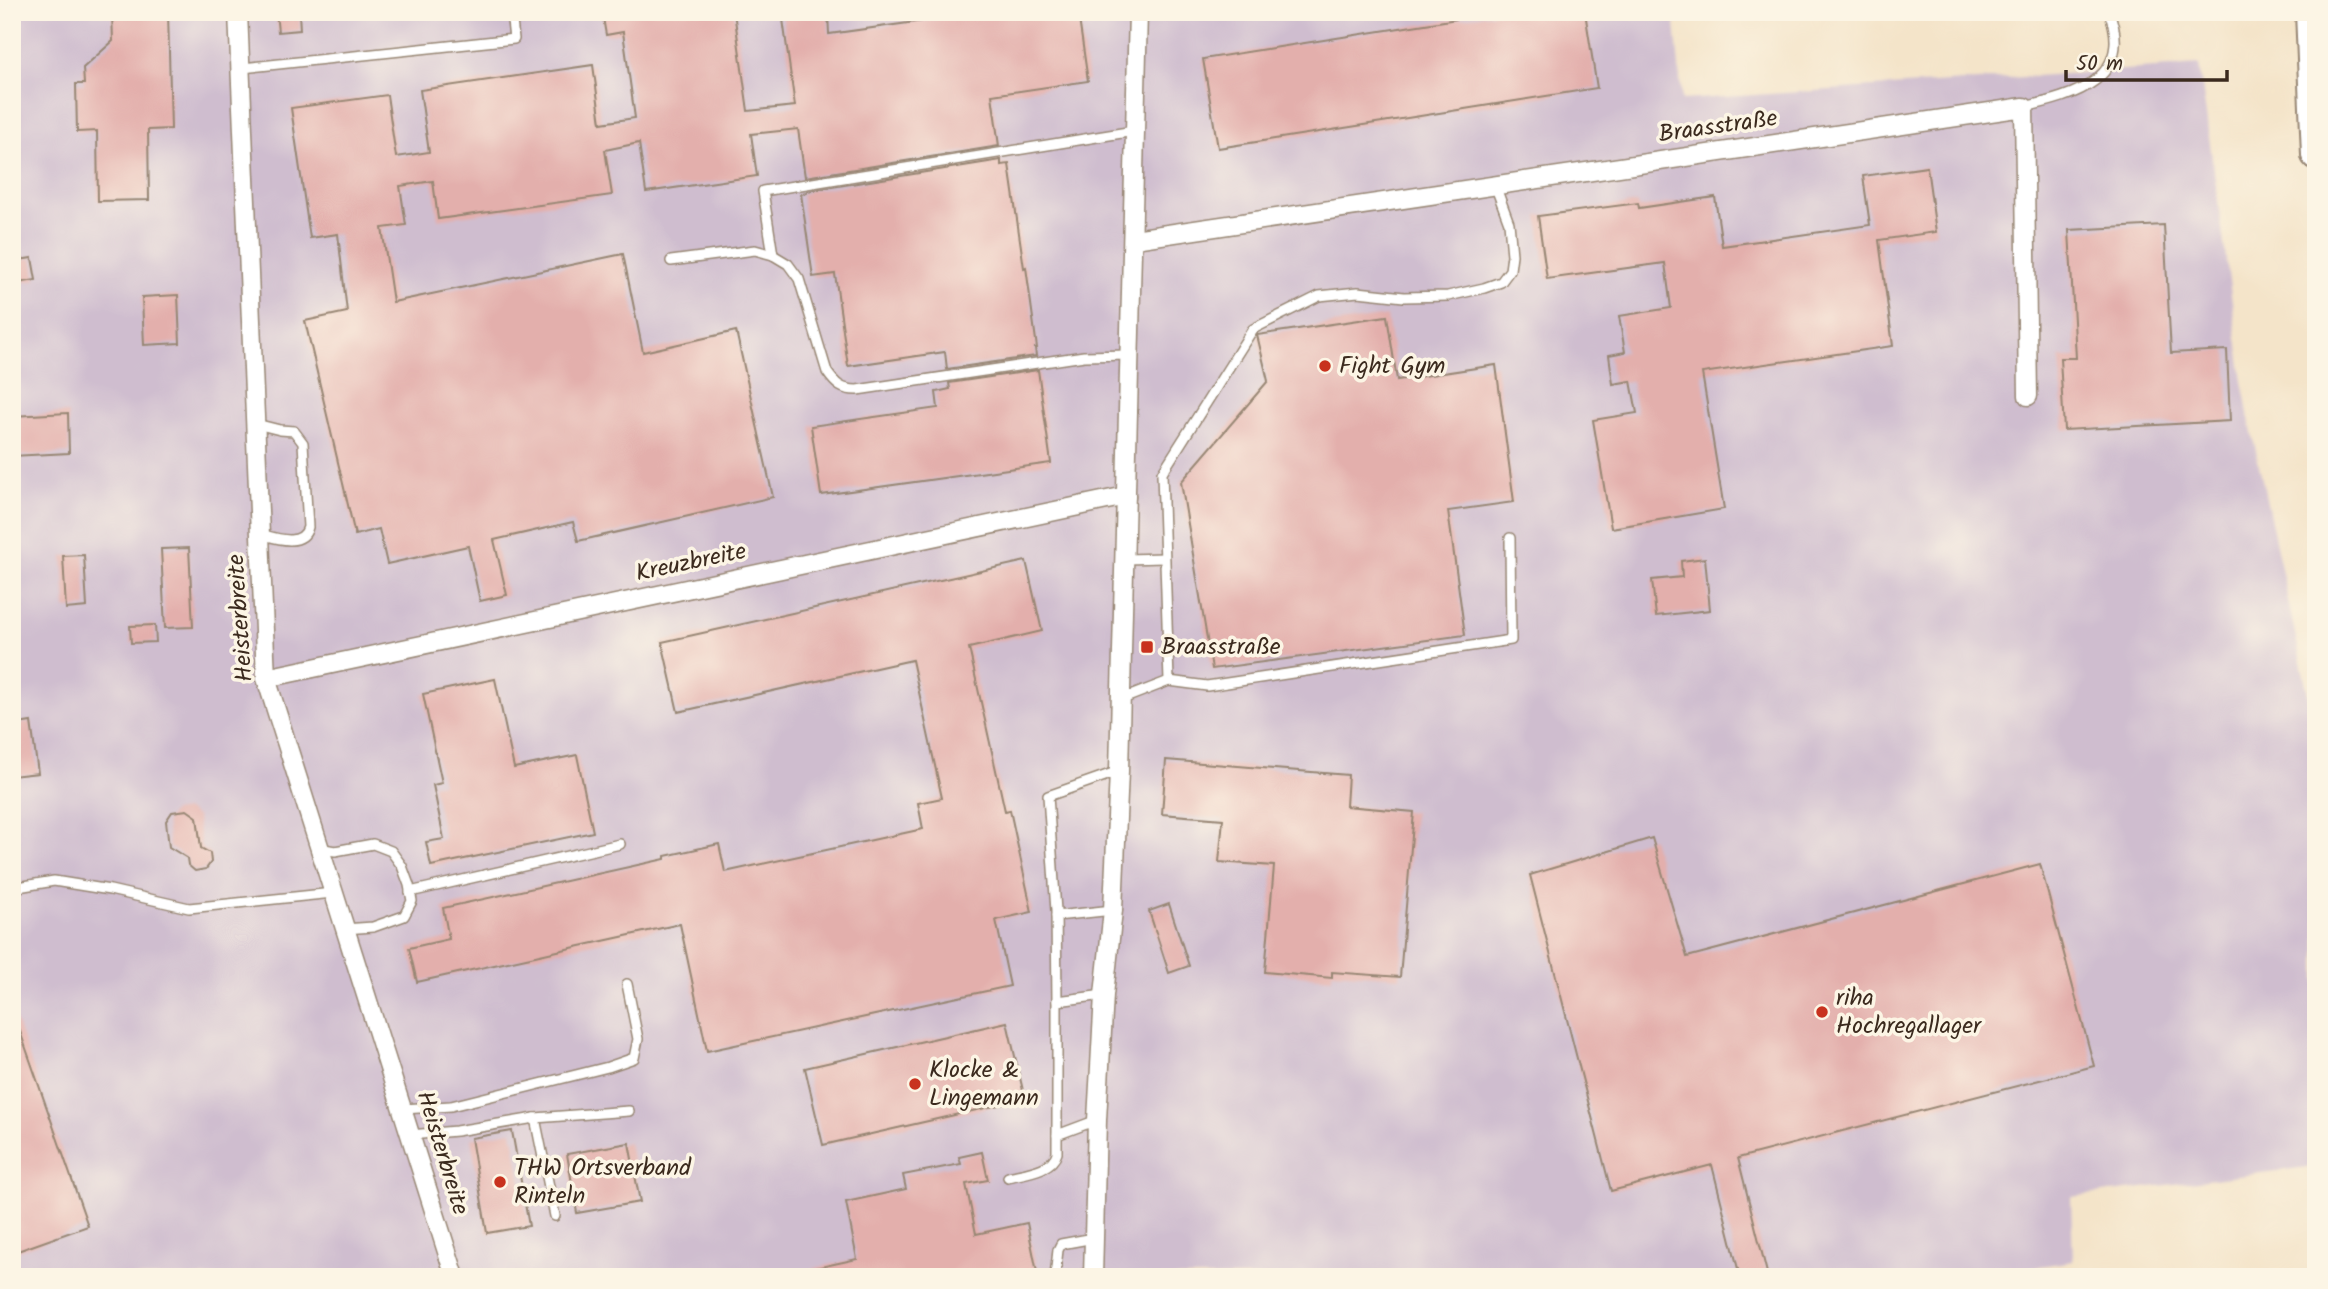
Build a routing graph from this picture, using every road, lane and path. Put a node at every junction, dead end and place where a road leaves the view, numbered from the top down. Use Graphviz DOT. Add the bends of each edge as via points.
graph roads {
  1 [pos="238,12"];
  2 [pos="511,12"];
  3 [pos="1138,12"];
  4 [pos="2109,12"];
  5 [pos="2310,12"];
  6 [pos="242,68"];
  7 [pos="2024,107"];
  8 [pos="1134,131"];
  9 [pos="2316,155"];
  10 [pos="1495,185"];
  11 [pos="1133,239"];
  12 [pos="773,256"];
  13 [pos="671,261"];
  14 [pos="1129,355"];
  15 [pos="2028,396"];
  16 [pos="256,424"];
  17 [pos="1126,496"];
  18 [pos="261,534"];
  19 [pos="1510,538"];
  20 [pos="1164,558"];
  21 [pos="1126,559"];
  22 [pos="266,678"];
  23 [pos="1169,681"];
  24 [pos="1120,700"];
  25 [pos="1119,771"];
  26 [pos="620,844"];
  27 [pos="319,848"];
  28 [pos="12,888"];
  29 [pos="410,892"];
  30 [pos="333,893"];
  31 [pos="1113,909"];
  32 [pos="1056,916"];
  33 [pos="344,929"];
  34 [pos="627,984"];
  35 [pos="1104,995"];
  36 [pos="1057,1001"];
  37 [pos="403,1109"];
  38 [pos="629,1111"];
  39 [pos="535,1118"];
  40 [pos="1097,1120"];
  41 [pos="410,1135"];
  42 [pos="1057,1135"];
  43 [pos="1008,1177"];
  44 [pos="555,1216"];
  45 [pos="1094,1238"];
  46 [pos="455,1277"];
  47 [pos="1055,1277"];
  48 [pos="1093,1277"];
  1 -- 6 [label="street, Heisterbreite"];
  2 -- 6 [label="lane" via="514,39"];
  3 -- 8 [label="street"];
  4 -- 7 [label="lane" via="2114,45 2111,61 2097,82 2065,98"];
  5 -- 9 [label="main road"];
  6 -- 16 [label="street, Heisterbreite"];
  7 -- 10 [label="street, Braasstraße"];
  7 -- 15 [label="street"];
  8 -- 11 [label="street"];
  8 -- 12 [label="lane" via="764,191"];
  10 -- 11 [label="street, Braasstraße"];
  10 -- 20 [label="lane" via="1509,223 1512,255 1510,270 1501,282 1448,296 1358,292 1319,296 1253,329 1162,473"];
  11 -- 14 [label="street"];
  12 -- 13 [label="lane" via="755,250"];
  12 -- 14 [label="lane" via="788,264 799,279 827,372 845,390 1084,356"];
  14 -- 17 [label="street"];
  16 -- 18 [label="street, Heisterbreite"];
  16 -- 18 [label="lane" via="294,431 303,443 308,527 302,537 284,540"];
  17 -- 21 [label="street"];
  17 -- 22 [label="street, Kreuzbreite"];
  18 -- 22 [label="street, Heisterbreite"];
  19 -- 23 [label="lane" via="1511,640 1207,686"];
  20 -- 21 [label="lane"];
  20 -- 23 [label="lane"];
  21 -- 24 [label="street"];
  22 -- 27 [label="street, Heisterbreite"];
  23 -- 24 [label="lane"];
  24 -- 25 [label="street"];
  25 -- 31 [label="street"];
  25 -- 32 [label="lane" via="1048,796"];
  26 -- 29 [label="lane"];
  27 -- 29 [label="lane" via="335,851 373,844 391,851 402,866"];
  27 -- 30 [label="street, Heisterbreite"];
  28 -- 30 [label="lane" via="54,881 189,908"];
  29 -- 33 [label="lane" via="412,901 404,916 373,927"];
  30 -- 33 [label="street, Heisterbreite"];
  31 -- 32 [label="lane"];
  31 -- 35 [label="street"];
  32 -- 36 [label="lane"];
  33 -- 37 [label="street, Heisterbreite"];
  34 -- 37 [label="lane" via="638,1039 634,1058 451,1106"];
  35 -- 36 [label="lane"];
  35 -- 40 [label="street"];
  36 -- 42 [label="lane"];
  37 -- 41 [label="street, Heisterbreite"];
  38 -- 39 [label="lane"];
  39 -- 41 [label="lane"];
  39 -- 44 [label="lane"];
  40 -- 42 [label="lane"];
  40 -- 45 [label="street"];
  41 -- 46 [label="street, Heisterbreite"];
  42 -- 43 [label="lane" via="1058,1153 1050,1166"];
  45 -- 47 [label="lane" via="1061,1244"];
  45 -- 48 [label="street"];
}
